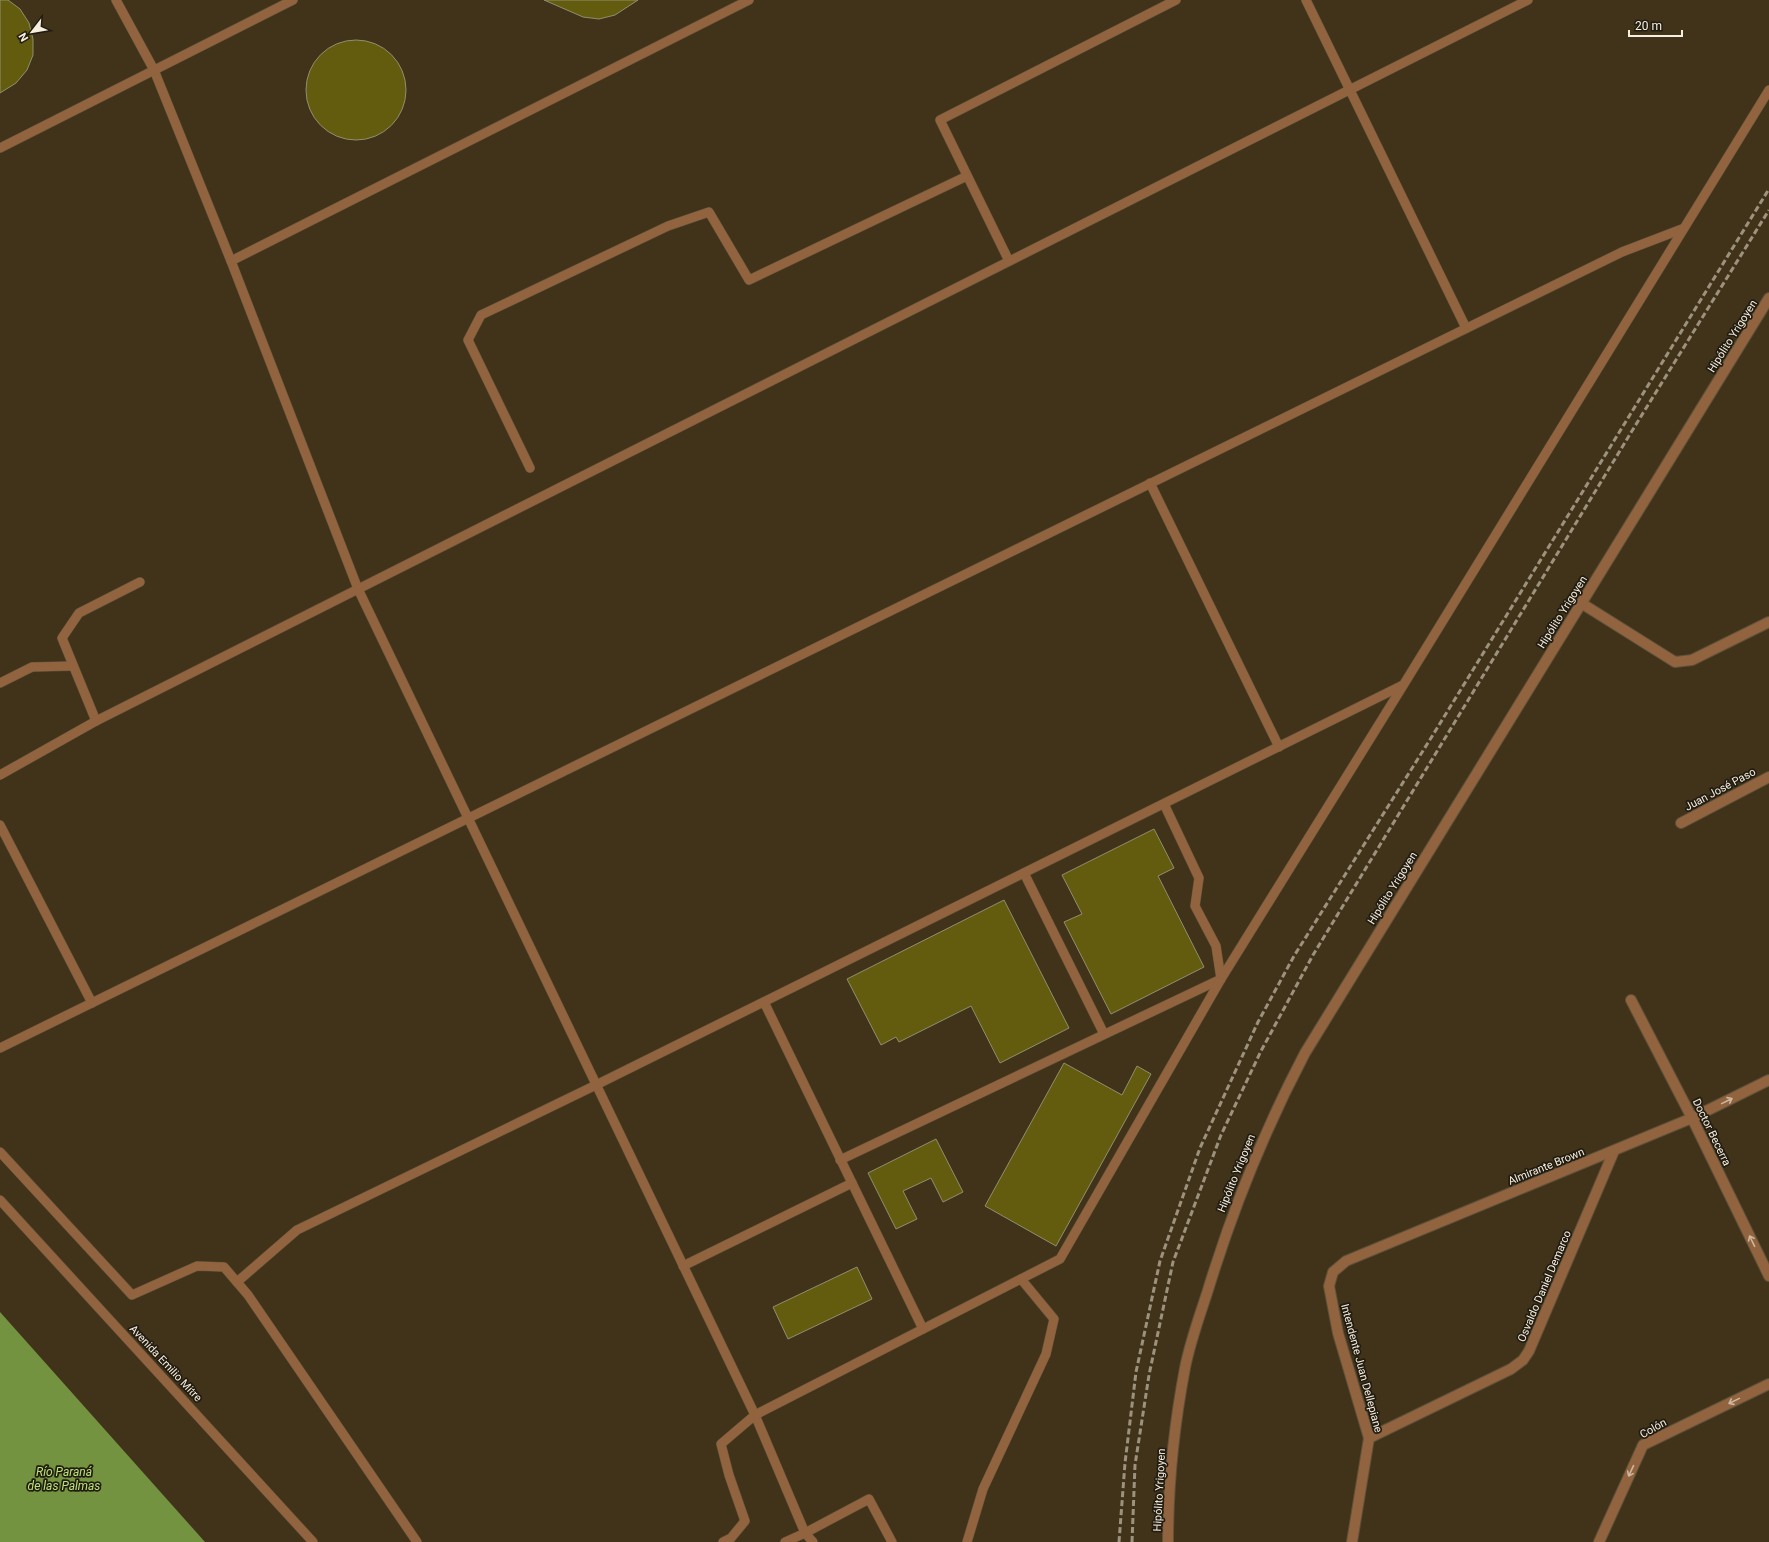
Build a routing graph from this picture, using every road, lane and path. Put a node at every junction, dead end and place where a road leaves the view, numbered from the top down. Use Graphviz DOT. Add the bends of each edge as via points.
graph roads {
  1 [pos="116,0"];
  2 [pos="293,0"];
  3 [pos="749,0"];
  4 [pos="1176,0"];
  5 [pos="1306,0"];
  6 [pos="1528,0"];
  7 [pos="739,2"];
  8 [pos="154,70"];
  9 [pos="1350,90"];
  10 [pos="1769,90"];
  11 [pos="0,148"];
  12 [pos="967,176"];
  13 [pos="1682,229"];
  14 [pos="231,261"];
  15 [pos="1009,261"];
  16 [pos="1769,298"];
  17 [pos="1466,328"];
  18 [pos="530,468"];
  19 [pos="1150,484"];
  20 [pos="140,582"];
  21 [pos="358,589"];
  22 [pos="1581,603"];
  23 [pos="1769,622"];
  24 [pos="73,666"];
  25 [pos="0,683"];
  26 [pos="1404,684"];
  27 [pos="96,721"];
  28 [pos="1278,747"];
  29 [pos="0,775"];
  30 [pos="1769,777"];
  31 [pos="1164,804"];
  32 [pos="467,819"];
  33 [pos="1681,823"];
  34 [pos="0,824"];
  35 [pos="1024,873"];
  36 [pos="1221,978"];
  37 [pos="1631,1000"];
  38 [pos="764,1002"];
  39 [pos="92,1003"];
  40 [pos="1104,1034"];
  41 [pos="0,1048"];
  42 [pos="1769,1080"];
  43 [pos="596,1085"];
  44 [pos="1692,1118"];
  45 [pos="1614,1151"];
  46 [pos="0,1152"];
  47 [pos="840,1160"];
  48 [pos="852,1183"];
  49 [pos="0,1200"];
  50 [pos="683,1266"];
  51 [pos="1333,1272"];
  52 [pos="1769,1276"];
  53 [pos="1021,1279"];
  54 [pos="237,1282"];
  55 [pos="923,1329"];
  56 [pos="1769,1384"];
  57 [pos="755,1415"];
  58 [pos="1369,1438"];
  59 [pos="805,1533"];
  60 [pos="313,1542"];
  61 [pos="417,1542"];
  62 [pos="723,1542"];
  63 [pos="785,1542"];
  64 [pos="813,1542"];
  65 [pos="892,1542"];
  66 [pos="967,1542"];
  67 [pos="1168,1542"];
  68 [pos="1352,1542"];
  69 [pos="1599,1542"];
  1 -- 8 [label="lane"];
  2 -- 8 [label="lane"];
  3 -- 7 [label="lane"];
  4 -- 12 [label="lane" via="940,120"];
  5 -- 9 [label="lane"];
  6 -- 9 [label="lane"];
  7 -- 14 [label="lane"];
  8 -- 11 [label="lane"];
  8 -- 14 [label="lane"];
  9 -- 15 [label="lane"];
  9 -- 17 [label="lane"];
  10 -- 13 [label="lane"];
  12 -- 15 [label="lane"];
  12 -- 18 [label="lane" via="749,280 709,212 668,226 481,315 468,340"];
  13 -- 17 [label="lane" via="1622,252"];
  13 -- 26 [label="lane"];
  14 -- 21 [label="lane"];
  15 -- 21 [label="lane"];
  16 -- 22 [label="street, Hipólito Yrigoyen"];
  17 -- 19 [label="lane"];
  19 -- 28 [label="lane"];
  19 -- 32 [label="lane"];
  20 -- 24 [label="lane" via="79,614 62,638"];
  21 -- 27 [label="lane"];
  21 -- 32 [label="lane"];
  22 -- 23 [label="street" via="1675,662 1692,660"];
  22 -- 67 [label="street, Hipólito Yrigoyen" via="1305,1053 1263,1138 1225,1234 1185,1366 1170,1474"];
  24 -- 25 [label="lane" via="32,667"];
  24 -- 27 [label="lane"];
  26 -- 28 [label="lane"];
  26 -- 36 [label="lane"];
  27 -- 29 [label="lane"];
  28 -- 31 [label="lane"];
  30 -- 33 [label="street, Juan José Paso"];
  31 -- 35 [label="lane"];
  31 -- 36 [label="lane" via="1199,878 1195,906 1216,946"];
  32 -- 39 [label="lane"];
  32 -- 43 [label="lane"];
  34 -- 39 [label="lane"];
  35 -- 38 [label="lane"];
  35 -- 40 [label="lane"];
  36 -- 40 [label="lane"];
  36 -- 53 [label="lane" via="1060,1259"];
  37 -- 44 [label="street, Doctor Becerra"];
  38 -- 43 [label="lane"];
  38 -- 47 [label="lane"];
  39 -- 41 [label="lane"];
  40 -- 47 [label="lane"];
  44 -- 42 [label="street, Almirante Brown, one-way"];
  43 -- 50 [label="lane"];
  43 -- 54 [label="lane" via="297,1230"];
  44 -- 45 [label="street, Almirante Brown"];
  52 -- 44 [label="street, Doctor Becerra, one-way"];
  45 -- 51 [label="street, Almirante Brown" via="1346,1261"];
  45 -- 58 [label="street, Osvaldo Daniel Demarco" via="1530,1351 1523,1360 1511,1369"];
  46 -- 54 [label="lane" via="132,1296 197,1266 224,1267"];
  47 -- 48 [label="lane"];
  48 -- 50 [label="lane"];
  48 -- 55 [label="lane"];
  49 -- 60 [label="lane, Avenida Emilio Mitre"];
  50 -- 57 [label="lane"];
  51 -- 58 [label="street, Intendente Juan Dellepiane" via="1329,1286 1338,1333"];
  53 -- 55 [label="lane"];
  53 -- 66 [label="lane" via="1054,1319 1046,1354 983,1489"];
  54 -- 61 [label="lane"];
  55 -- 57 [label="lane"];
  56 -- 69 [label="street, Colón, one-way" via="1643,1444"];
  57 -- 59 [label="lane"];
  57 -- 62 [label="lane" via="722,1444 729,1475 745,1521 731,1538"];
  58 -- 68 [label="street, Intendente Juan Dellepiane"];
  59 -- 63 [label="lane"];
  59 -- 64 [label="lane"];
  59 -- 65 [label="lane" via="869,1499"];
}
